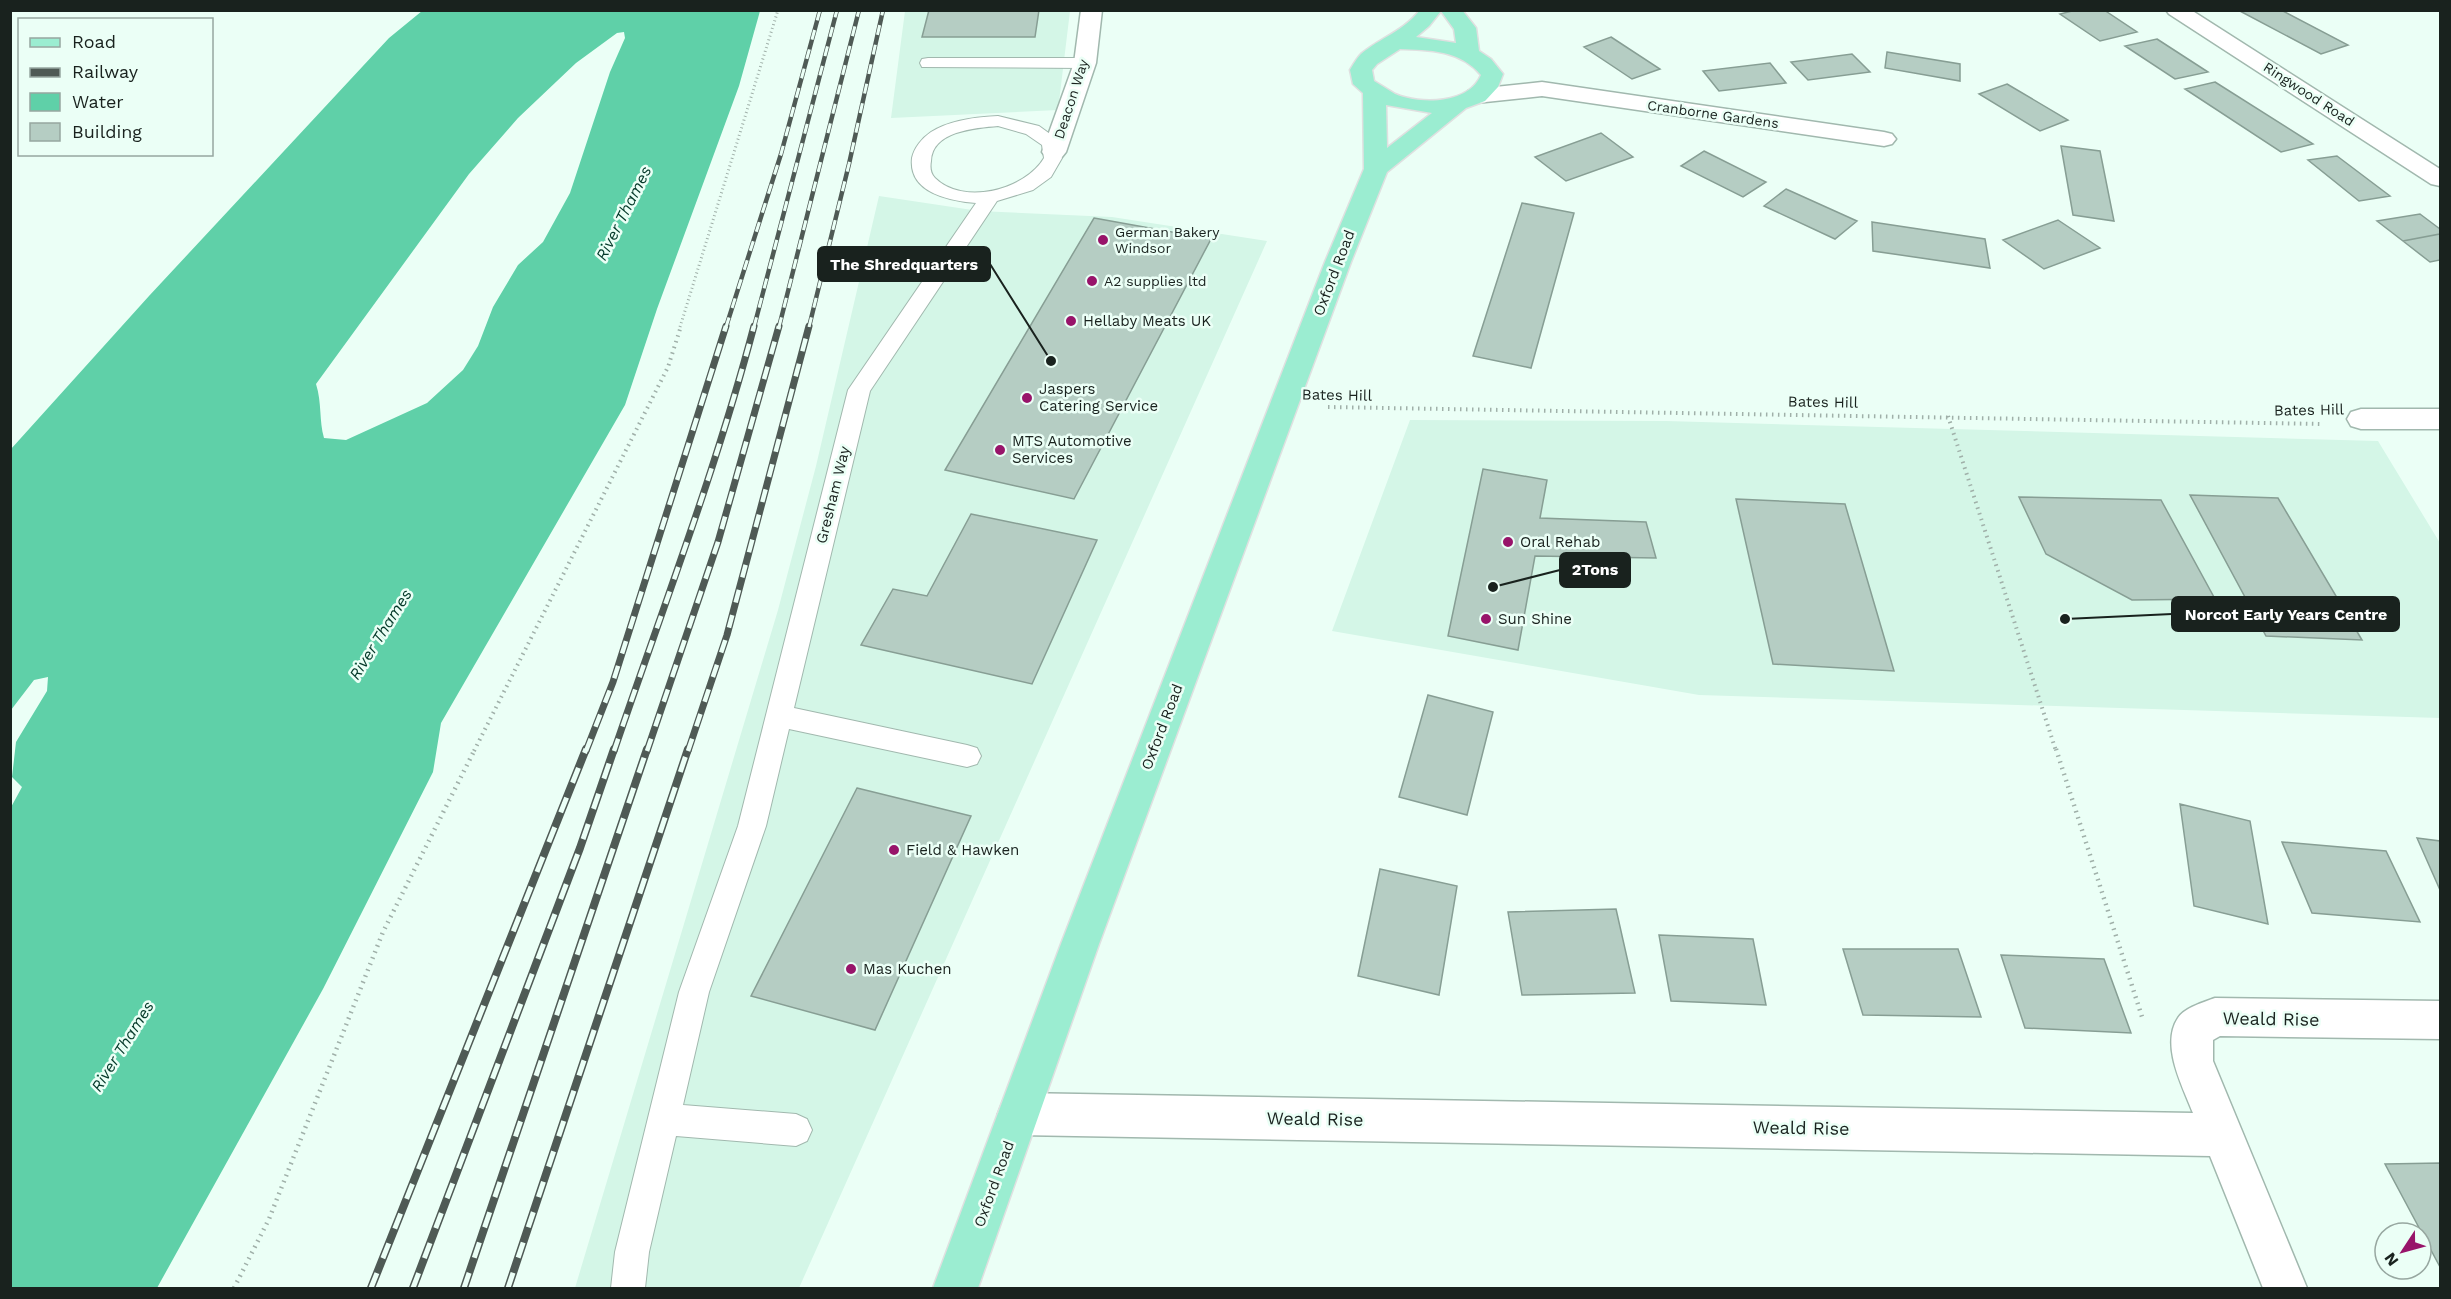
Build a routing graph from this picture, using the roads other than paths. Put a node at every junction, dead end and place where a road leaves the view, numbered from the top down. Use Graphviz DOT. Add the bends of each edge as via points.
graph roads {
  1 [pos="1092,10"];
  2 [pos="1431,10"];
  3 [pos="1452,10"];
  4 [pos="2176,10"];
  5 [pos="1395,43"];
  6 [pos="1478,60"];
  7 [pos="928,63"];
  8 [pos="1085,63"];
  9 [pos="1542,89"];
  10 [pos="1374,91"];
  11 [pos="1467,100"];
  12 [pos="1884,139"];
  13 [pos="1054,152"];
  14 [pos="1376,169"];
  15 [pos="2440,178"];
  16 [pos="990,197"];
  17 [pos="2361,419"];
  18 [pos="2440,420"];
  19 [pos="779,716"];
  20 [pos="967,756"];
  21 [pos="2440,1020"];
  22 [pos="1019,1114"];
  23 [pos="663,1119"];
  24 [pos="796,1130"];
  25 [pos="2221,1135"];
  26 [pos="628,1288"];
  27 [pos="955,1288"];
  28 [pos="2285,1288"];
  1 -- 8 [label="street, Deacon Way"];
  2 -- 5 [label="main road"];
  3 -- 6 [label="main road" via="1465,28"];
  4 -- 15 [label="street, Ringwood Road"];
  5 -- 6 [label="main road" via="1433,44"];
  5 -- 10 [label="main road" via="1369,59 1361,70 1364,84"];
  6 -- 9 [label="street, Cranborne Gardens"];
  6 -- 11 [label="main road, Oxford Road" via="1492,74 1491,80"];
  7 -- 8 [label="lane"];
  8 -- 13 [label="street, Deacon Way"];
  9 -- 11 [label="street, Cranborne Gardens"];
  9 -- 12 [label="street, Cranborne Gardens"];
  10 -- 11 [label="main road" via="1389,99 1422,106"];
  10 -- 14 [label="main road, Oxford Road"];
  11 -- 14 [label="main road, Oxford Road"];
  13 -- 16 [label="lane, Deacon Way" via="1044,176 1030,186"];
  13 -- 16 [label="lane, Deacon Way" via="1036,130 998,121 955,127 925,147 920,166 930,183 946,192"];
  14 -- 22 [label="main road, Oxford Road" via="1080,944"];
  16 -- 19 [label="lane, Gresham Way" via="859,390"];
  17 -- 18 [label="street"];
  19 -- 20 [label="lane"];
  19 -- 23 [label="lane, Gresham Way" via="752,826 694,992"];
  21 -- 25 [label="street, Weald Rise" via="2215,1017 2193,1030 2193,1061"];
  22 -- 25 [label="street, Weald Rise"];
  22 -- 27 [label="main road, Oxford Road"];
  23 -- 24 [label="lane"];
  23 -- 26 [label="lane, Gresham Way" via="632,1252"];
  25 -- 28 [label="street"];
}
